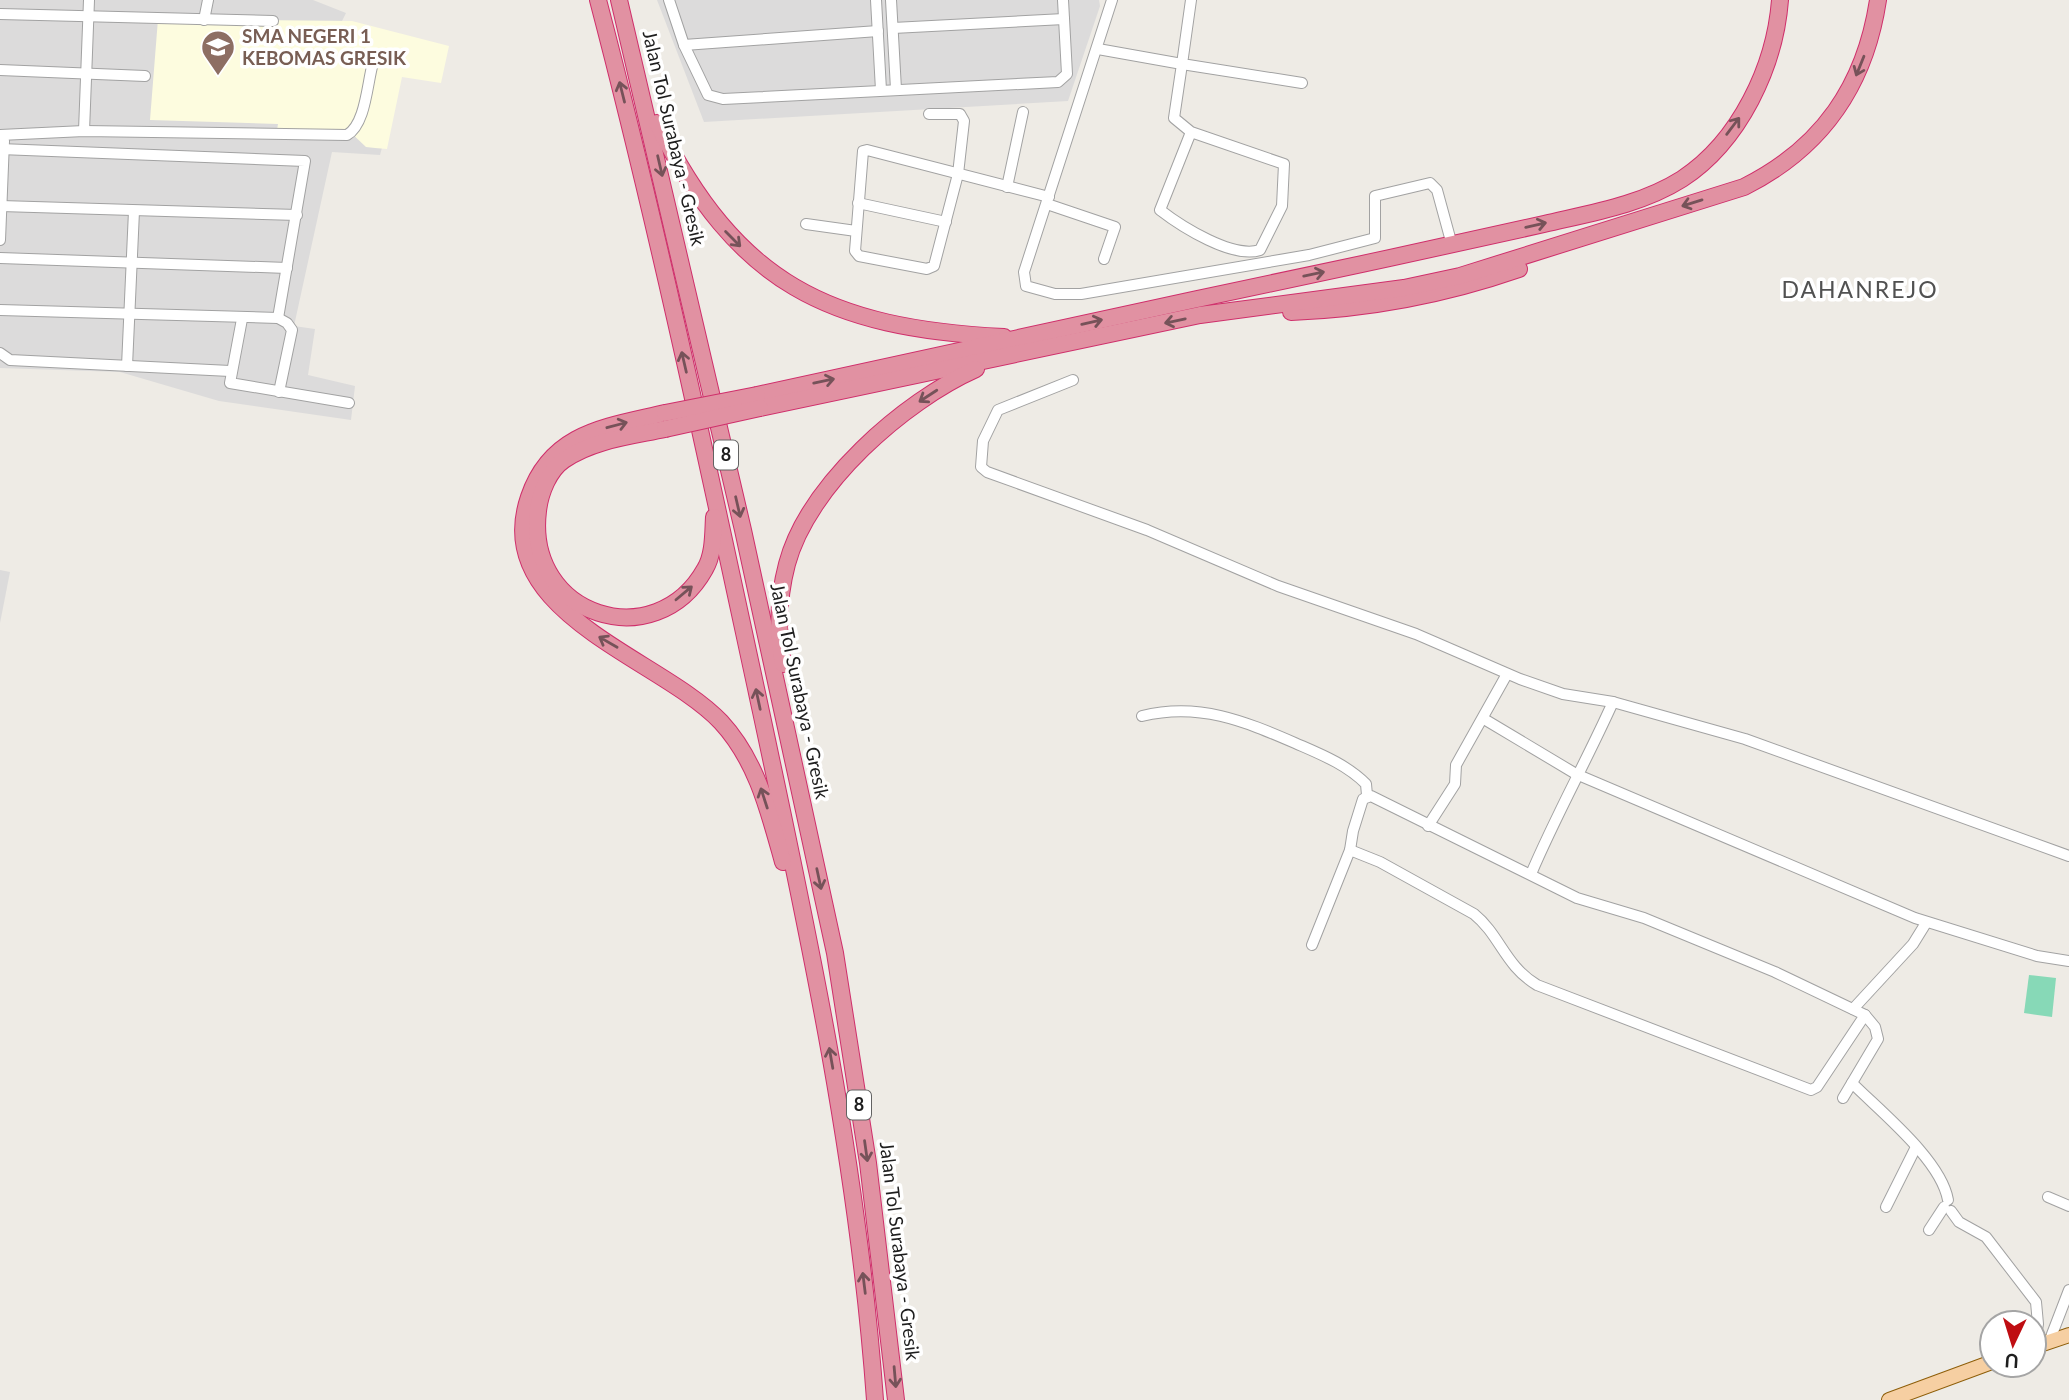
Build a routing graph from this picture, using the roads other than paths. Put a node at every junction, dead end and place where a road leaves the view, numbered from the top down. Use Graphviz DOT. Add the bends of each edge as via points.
graph roads {
  1 [pos="89,0"];
  2 [pos="208,0"];
  3 [pos="598,0"];
  4 [pos="619,0"];
  5 [pos="669,0"];
  6 [pos="876,0"];
  7 [pos="891,0"];
  8 [pos="1063,0"];
  9 [pos="1112,0"];
  10 [pos="1192,0"];
  11 [pos="1780,0"];
  12 [pos="1876,0"];
  13 [pos="0,14"];
  14 [pos="88,17"];
  15 [pos="1064,19"];
  16 [pos="204,20"];
  17 [pos="273,21"];
  18 [pos="893,28"];
  19 [pos="878,32"];
  20 [pos="684,45"];
  21 [pos="1098,49"];
  22 [pos="373,62"];
  23 [pos="1182,64"];
  24 [pos="0,70"];
  25 [pos="86,73"];
  26 [pos="145,76"];
  27 [pos="1302,83"];
  28 [pos="896,89"];
  29 [pos="881,90"];
  30 [pos="645,99"];
  31 [pos="1023,111"];
  32 [pos="929,114"];
  33 [pos="83,131"];
  34 [pos="1191,132"];
  35 [pos="2,135"];
  36 [pos="2,149"];
  37 [pos="958,174"];
  38 [pos="1007,187"];
  39 [pos="1048,201"];
  40 [pos="858,203"];
  41 [pos="1,206"];
  42 [pos="134,211"];
  43 [pos="297,215"];
  44 [pos="946,222"];
  45 [pos="806,225"];
  46 [pos="856,231"];
  47 [pos="0,240"];
  48 [pos="1452,245"];
  49 [pos="0,258"];
  50 [pos="1104,259"];
  51 [pos="132,264"];
  52 [pos="287,268"];
  53 [pos="0,310"];
  54 [pos="130,315"];
  55 [pos="242,318"];
  56 [pos="278,318"];
  57 [pos="1025,338"];
  58 [pos="0,353"];
  59 [pos="1010,354"];
  60 [pos="127,366"];
  61 [pos="230,371"];
  62 [pos="1073,380"];
  63 [pos="279,392"];
  64 [pos="758,402"];
  65 [pos="349,403"];
  66 [pos="665,421"];
  67 [pos="715,500"];
  68 [pos="1507,674"];
  69 [pos="1613,702"];
  70 [pos="1142,716"];
  71 [pos="1484,719"];
  72 [pos="1576,774"];
  73 [pos="1367,795"];
  74 [pos="805,812"];
  75 [pos="1428,826"];
  76 [pos="1350,850"];
  77 [pos="2069,856"];
  78 [pos="1531,874"];
  79 [pos="1926,923"];
  80 [pos="1312,945"];
  81 [pos="813,957"];
  82 [pos="2069,961"];
  83 [pos="1853,1009"];
  84 [pos="1865,1016"];
  85 [pos="1852,1083"];
  86 [pos="1843,1098"];
  87 [pos="1916,1147"];
  88 [pos="2048,1197"];
  89 [pos="1948,1206"];
  90 [pos="2069,1206"];
  91 [pos="1886,1207"];
  92 [pos="1929,1230"];
  93 [pos="2069,1290"];
  94 [pos="2037,1309"];
  95 [pos="2069,1335"];
  96 [pos="2049,1342"];
  97 [pos="1978,1368"];
  98 [pos="875,1400"];
  99 [pos="897,1400"];
  100 [pos="1889,1400"];
  1 -- 14 [label="street"];
  2 -- 16 [label="street"];
  67 -- 3 [label="highway, Jalan Tol Surabaya - Gresik / 8, one-way"];
  4 -- 30 [label="highway, Jalan Tol Surabaya - Gresik / 8"];
  5 -- 20 [label="street"];
  6 -- 19 [label="street"];
  7 -- 18 [label="street"];
  8 -- 15 [label="street"];
  9 -- 21 [label="street"];
  10 -- 23 [label="street"];
  48 -- 11 [label="highway, one-way" via="1612,208 1684,178 1729,132 1757,89 1774,41"];
  12 -- 59 [label="highway, one-way" via="1875,19 1855,78 1816,138 1775,172 1744,187 1641,219 1537,263 1460,289 1371,308 1200,315"];
  13 -- 14 [label="street"];
  14 -- 16 [label="street"];
  14 -- 25 [label="street"];
  15 -- 18 [label="street"];
  15 -- 28 [label="street" via="1067,74 1058,82"];
  16 -- 17 [label="street"];
  18 -- 28 [label="street"];
  19 -- 20 [label="street"];
  19 -- 29 [label="street"];
  20 -- 29 [label="street" via="708,95 715,98"];
  21 -- 23 [label="street"];
  21 -- 39 [label="street"];
  22 -- 33 [label="street" via="359,120 347,135"];
  23 -- 27 [label="street"];
  23 -- 34 [label="street" via="1174,118"];
  24 -- 25 [label="street"];
  25 -- 26 [label="street"];
  25 -- 33 [label="street"];
  28 -- 29 [label="street"];
  30 -- 57 [label="highway, one-way" via="680,170 708,211 762,266 797,291 894,326"];
  30 -- 74 [label="highway, Jalan Tol Surabaya - Gresik / 8, one-way"];
  31 -- 38 [label="street"];
  32 -- 37 [label="street" via="963,116"];
  33 -- 35 [label="street"];
  34 -- 34 [label="street" via="1284,164 1282,206 1260,250 1229,250 1160,210"];
  35 -- 36 [label="street"];
  36 -- 41 [label="street"];
  36 -- 43 [label="street" via="300,159 306,165"];
  37 -- 38 [label="street"];
  37 -- 40 [label="street" via="863,151"];
  37 -- 44 [label="street"];
  38 -- 39 [label="street"];
  39 -- 48 [label="street" via="1024,282 1055,294 1081,294 1310,255 1369,240 1376,235 1375,196 1430,183 1437,190"];
  39 -- 50 [label="street" via="1115,228"];
  40 -- 44 [label="street"];
  40 -- 46 [label="street"];
  41 -- 42 [label="street"];
  41 -- 47 [label="street"];
  42 -- 43 [label="street"];
  42 -- 51 [label="street"];
  43 -- 52 [label="street"];
  44 -- 46 [label="street" via="932,269 859,256"];
  45 -- 46 [label="street"];
  57 -- 48 [label="highway, one-way"];
  49 -- 51 [label="street"];
  51 -- 52 [label="street"];
  51 -- 54 [label="street"];
  52 -- 56 [label="street"];
  53 -- 54 [label="street"];
  54 -- 55 [label="street"];
  54 -- 60 [label="street"];
  55 -- 56 [label="street"];
  55 -- 61 [label="street"];
  56 -- 63 [label="street" via="292,330"];
  64 -- 57 [label="highway, one-way"];
  58 -- 60 [label="street" via="10,360"];
  59 -- 64 [label="highway"];
  59 -- 74 [label="highway, one-way" via="959,376 874,438 831,486 798,534 787,562 778,634"];
  60 -- 61 [label="street"];
  61 -- 63 [label="street" via="233,385"];
  62 -- 68 [label="street" via="998,410 983,441 981,467 1278,586 1416,634"];
  63 -- 65 [label="street"];
  64 -- 66 [label="highway, bridge"];
  66 -- 67 [label="highway, one-way" via="590,446 562,461 553,472 539,502 537,523 539,552 549,575 573,600 595,612 628,617 657,610 687,591 706,567"];
  81 -- 66 [label="highway, one-way" via="763,793 732,735 691,694 569,617 533,571 527,550 527,503 533,483 549,459 570,441 589,433"];
  81 -- 67 [label="highway, Jalan Tol Surabaya - Gresik / 8, one-way"];
  68 -- 69 [label="street" via="1563,694"];
  68 -- 71 [label="street"];
  69 -- 72 [label="street"];
  69 -- 77 [label="street" via="1745,739"];
  70 -- 73 [label="street" via="1206,711 1251,723 1347,768 1366,784"];
  71 -- 72 [label="street"];
  71 -- 75 [label="street" via="1456,765 1455,784"];
  72 -- 78 [label="street"];
  72 -- 79 [label="street"];
  73 -- 75 [label="street"];
  73 -- 76 [label="street"];
  74 -- 99 [label="highway, Jalan Tol Surabaya - Gresik / 8, one-way" via="846,1014"];
  75 -- 78 [label="street"];
  76 -- 80 [label="street"];
  76 -- 84 [label="street" via="1474,914 1516,969 1538,985 1811,1090"];
  78 -- 83 [label="street" via="1577,898 1644,918"];
  79 -- 82 [label="street"];
  79 -- 83 [label="street" via="1913,944"];
  98 -- 81 [label="highway, Jalan Tol Surabaya - Gresik / 8, one-way" via="847,1149"];
  83 -- 84 [label="street"];
  84 -- 85 [label="street" via="1878,1039"];
  85 -- 86 [label="street"];
  85 -- 87 [label="street"];
  87 -- 89 [label="street" via="1943,1183"];
  87 -- 91 [label="street"];
  88 -- 90 [label="street"];
  89 -- 92 [label="street"];
  89 -- 94 [label="street" via="1959,1222 1984,1235 2036,1302"];
  93 -- 96 [label="street"];
  95 -- 96 [label="main road"];
  97 -- 100 [label="main road"];
}
